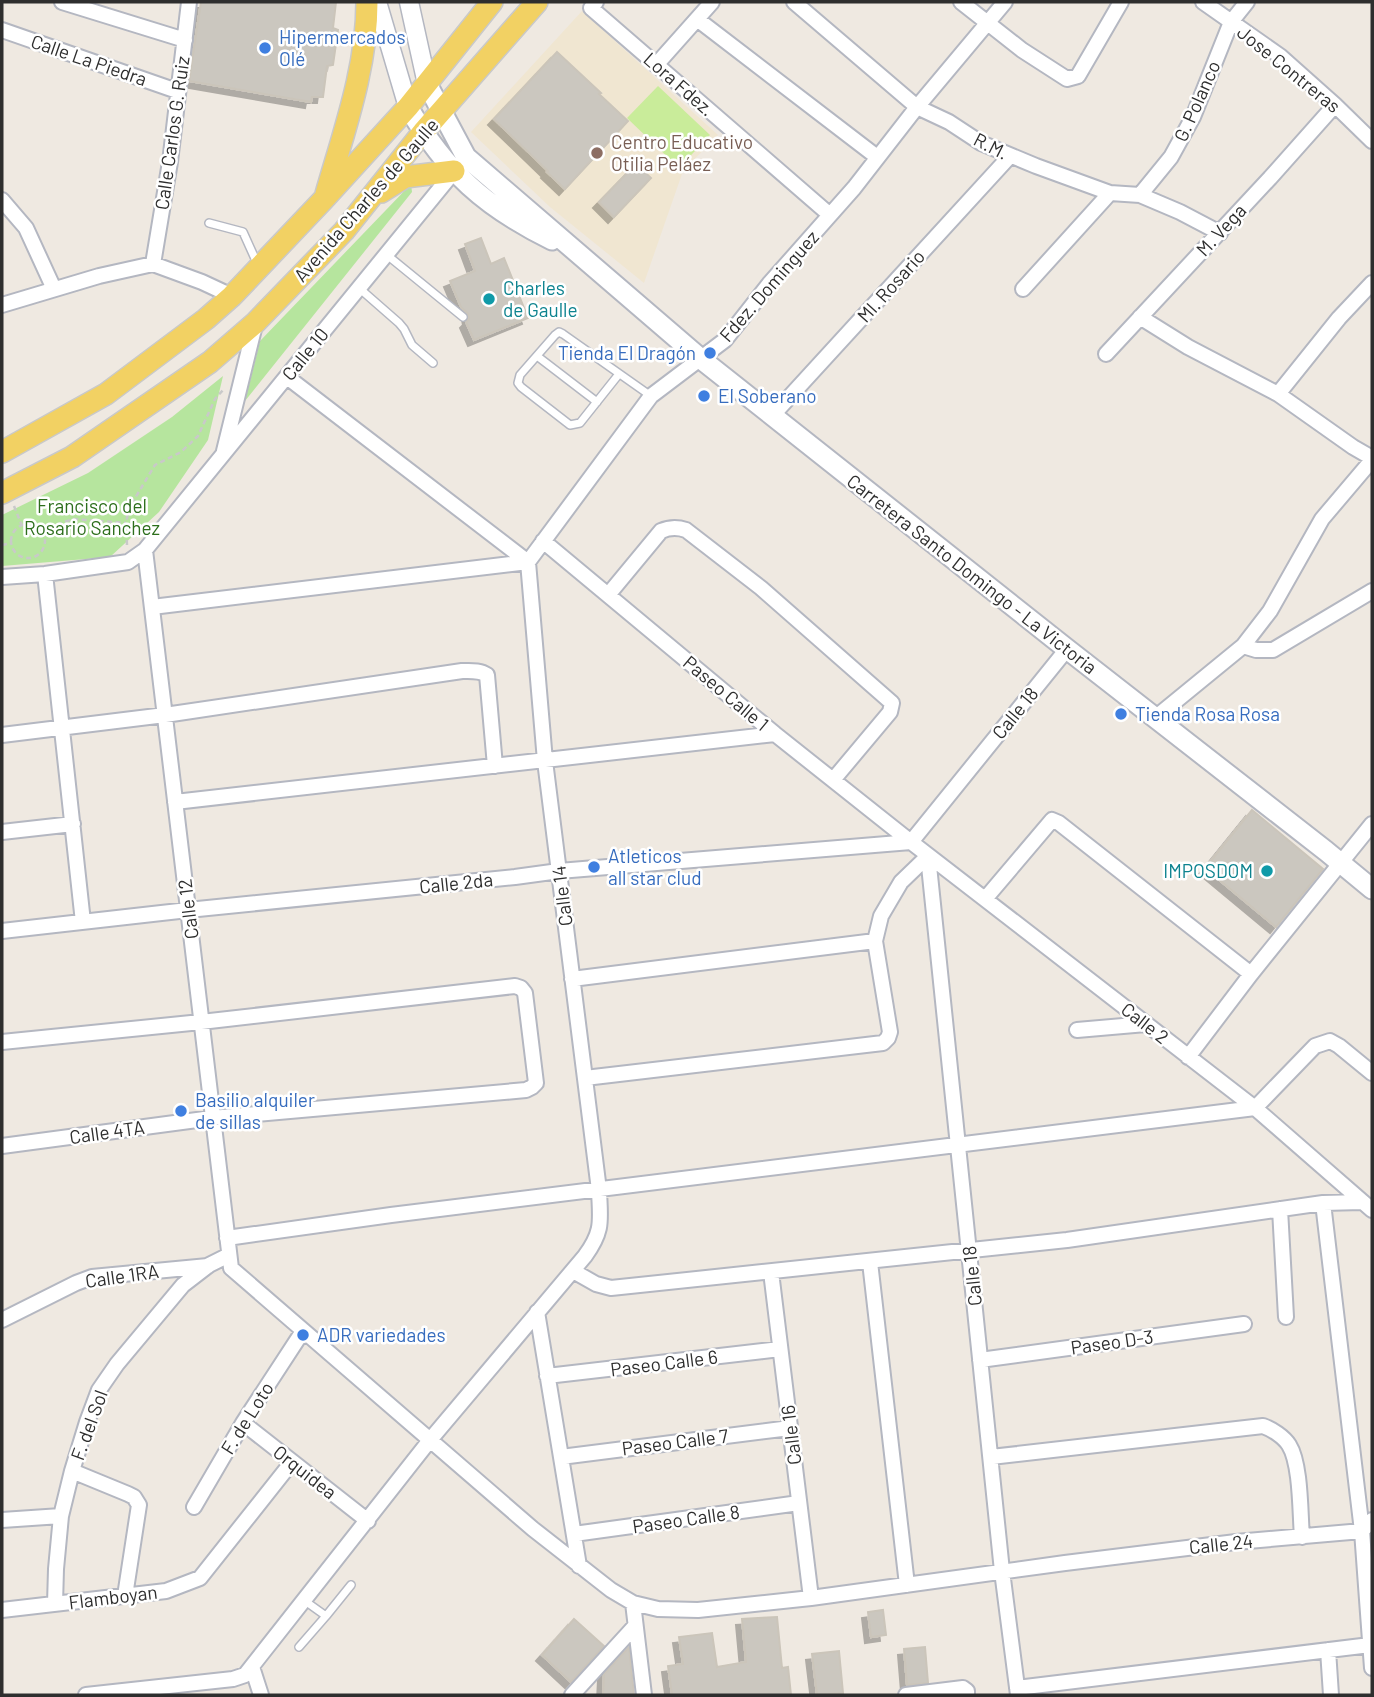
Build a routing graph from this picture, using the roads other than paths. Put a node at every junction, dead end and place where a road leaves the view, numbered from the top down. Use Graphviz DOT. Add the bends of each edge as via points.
graph roads {
  1 [pos="62,2"];
  2 [pos="189,2"];
  3 [pos="367,2"];
  4 [pos="377,2"];
  5 [pos="409,2"];
  6 [pos="492,2"];
  7 [pos="537,2"];
  8 [pos="712,2"];
  9 [pos="794,2"];
  10 [pos="961,2"];
  11 [pos="1006,2"];
  12 [pos="1121,2"];
  13 [pos="1203,2"];
  14 [pos="1247,2"];
  15 [pos="593,5"];
  16 [pos="697,19"];
  17 [pos="1231,22"];
  18 [pos="988,24"];
  19 [pos="2,30"];
  20 [pos="185,40"];
  21 [pos="656,65"];
  22 [pos="427,84"];
  23 [pos="177,91"];
  24 [pos="1335,105"];
  25 [pos="408,107"];
  26 [pos="917,107"];
  27 [pos="442,112"];
  28 [pos="423,132"];
  29 [pos="1372,141"];
  30 [pos="1010,156"];
  31 [pos="877,157"];
  32 [pos="460,164"];
  33 [pos="1110,193"];
  34 [pos="1140,195"];
  35 [pos="370,198"];
  36 [pos="324,199"];
  37 [pos="2,200"];
  38 [pos="830,215"];
  39 [pos="209,223"];
  40 [pos="1220,233"];
  41 [pos="386,254"];
  42 [pos="153,264"];
  43 [pos="260,268"];
  44 [pos="1372,283"];
  45 [pos="359,288"];
  46 [pos="54,289"];
  47 [pos="1023,289"];
  48 [pos="232,296"];
  49 [pos="2,305"];
  50 [pos="463,317"];
  51 [pos="1140,317"];
  52 [pos="255,323"];
  53 [pos="1105,354"];
  54 [pos="537,356"];
  55 [pos="701,359"];
  56 [pos="433,363"];
  57 [pos="619,374"];
  58 [pos="287,377"];
  59 [pos="1278,394"];
  60 [pos="651,396"];
  61 [pos="597,402"];
  62 [pos="772,416"];
  63 [pos="2,452"];
  64 [pos="223,455"];
  65 [pos="1372,459"];
  66 [pos="2,493"];
  67 [pos="542,541"];
  68 [pos="145,550"];
  69 [pos="528,562"];
  70 [pos="45,574"];
  71 [pos="2,577"];
  72 [pos="1372,591"];
  73 [pos="607,595"];
  74 [pos="152,607"];
  75 [pos="1243,646"];
  76 [pos="1067,649"];
  77 [pos="165,715"];
  78 [pos="1155,718"];
  79 [pos="62,727"];
  80 [pos="775,734"];
  81 [pos="2,735"];
  82 [pos="545,761"];
  83 [pos="495,766"];
  84 [pos="833,780"];
  85 [pos="175,802"];
  86 [pos="73,824"];
  87 [pos="1372,824"];
  88 [pos="2,832"];
  89 [pos="911,842"];
  90 [pos="928,856"];
  91 [pos="1341,863"];
  92 [pos="559,871"];
  93 [pos="1372,889"];
  94 [pos="985,899"];
  95 [pos="188,910"];
  96 [pos="83,922"];
  97 [pos="2,931"];
  98 [pos="875,941"];
  99 [pos="1251,974"];
  100 [pos="572,979"];
  101 [pos="201,1022"];
  102 [pos="1146,1024"];
  103 [pos="1077,1030"];
  104 [pos="2,1042"];
  105 [pos="1188,1056"];
  106 [pos="1372,1073"];
  107 [pos="585,1078"];
  108 [pos="1255,1108"];
  109 [pos="212,1118"];
  110 [pos="958,1145"];
  111 [pos="2,1146"];
  112 [pos="599,1190"];
  113 [pos="1323,1203"];
  114 [pos="1367,1206"];
  115 [pos="1280,1209"];
  116 [pos="227,1238"];
  117 [pos="969,1251"];
  118 [pos="230,1262"];
  119 [pos="870,1262"];
  120 [pos="209,1265"];
  121 [pos="573,1271"];
  122 [pos="771,1272"];
  123 [pos="537,1312"];
  124 [pos="1286,1317"];
  125 [pos="2,1320"];
  126 [pos="1244,1324"];
  127 [pos="303,1331"];
  128 [pos="780,1349"];
  129 [pos="980,1360"];
  130 [pos="547,1376"];
  131 [pos="243,1423"];
  132 [pos="790,1427"];
  133 [pos="430,1440"];
  134 [pos="561,1457"];
  135 [pos="990,1457"];
  136 [pos="292,1462"];
  137 [pos="72,1471"];
  138 [pos="799,1503"];
  139 [pos="194,1507"];
  140 [pos="61,1516"];
  141 [pos="2,1520"];
  142 [pos="1372,1520"];
  143 [pos="368,1521"];
  144 [pos="574,1534"];
  145 [pos="1367,1535"];
  146 [pos="1302,1536"];
  147 [pos="579,1566"];
  148 [pos="1002,1571"];
  149 [pos="351,1585"];
  150 [pos="907,1585"];
  151 [pos="125,1596"];
  152 [pos="811,1598"];
  153 [pos="305,1601"];
  154 [pos="633,1603"];
  155 [pos="55,1604"];
  156 [pos="2,1610"];
  157 [pos="326,1616"];
  158 [pos="635,1626"];
  159 [pos="1370,1645"];
  160 [pos="299,1647"];
  161 [pos="1328,1650"];
  162 [pos="252,1667"];
  163 [pos="1372,1668"];
  164 [pos="173,1690"];
  165 [pos="1017,1691"];
  166 [pos="86,1695"];
  167 [pos="261,1695"];
  168 [pos="572,1695"];
  169 [pos="644,1695"];
  170 [pos="906,1695"];
  171 [pos="967,1695"];
  172 [pos="1331,1695"];
  1 -- 20 [label="street"];
  2 -- 20 [label="street, Calle Carlos G. Ruiz"];
  3 -- 36 [label="main road" via="359,77"];
  4 -- 25 [label="street"];
  5 -- 22 [label="street"];
  6 -- 22 [label="main road, Avenida Charles de Gaulle"];
  7 -- 27 [label="main road, Avenida Charles de Gaulle"];
  8 -- 16 [label="street"];
  9 -- 26 [label="street, R.M."];
  10 -- 18 [label="street"];
  11 -- 18 [label="street, Fdez. Dominguez"];
  12 -- 18 [label="street" via="1078,76 1068,79"];
  13 -- 17 [label="street, Jose Contreras"];
  14 -- 17 [label="street, G. Polanco"];
  15 -- 21 [label="street, Lora Fdez."];
  16 -- 21 [label="street"];
  16 -- 31 [label="street"];
  17 -- 24 [label="street, Jose Contreras" via="1280,56"];
  17 -- 34 [label="street, G. Polanco" via="1193,117 1171,157"];
  18 -- 26 [label="street, Fdez. Dominguez"];
  19 -- 23 [label="street, Calle La Piedra"];
  20 -- 23 [label="street, Calle Carlos G. Ruiz"];
  21 -- 38 [label="street, Lora Fdez."];
  22 -- 25 [label="main road, Avenida Charles de Gaulle"];
  22 -- 27 [label="main road, Carretera Santo Domingo - La Victoria"];
  23 -- 42 [label="street, Calle Carlos G. Ruiz"];
  24 -- 29 [label="street, Jose Contreras"];
  24 -- 40 [label="street, M. Vega"];
  25 -- 28 [label="main road, Carretera Santo Domingo - La Victoria"];
  25 -- 36 [label="main road, Avenida Charles de Gaulle"];
  26 -- 30 [label="street, R.M."];
  26 -- 31 [label="street, Fdez. Dominguez"];
  27 -- 28 [label="main road, Avenida Charles de Gaulle"];
  27 -- 32 [label="main road, Carretera Santo Domingo - La Victoria"];
  28 -- 32 [label="main road, Carretera Santo Domingo - La Victoria"];
  28 -- 35 [label="main road, Avenida Charles de Gaulle"];
  30 -- 33 [label="street, R.M."];
  30 -- 62 [label="street, Ml. Rosario"];
  31 -- 38 [label="street, Fdez. Dominguez"];
  32 -- 35 [label="main road" via="405,177"];
  32 -- 41 [label="street, Calle 10"];
  32 -- 55 [label="main road, Carretera Santo Domingo - La Victoria" via="481,198 523,226 578,252"];
  33 -- 34 [label="street, R.M."];
  33 -- 47 [label="street"];
  34 -- 40 [label="street, R.M."];
  35 -- 52 [label="main road, Avenida Charles de Gaulle"];
  36 -- 43 [label="main road, Avenida Charles de Gaulle"];
  37 -- 46 [label="street" via="26,228"];
  38 -- 55 [label="street, Fdez. Dominguez" via="725,340"];
  39 -- 43 [label="lane" via="243,232"];
  40 -- 51 [label="street, M. Vega"];
  41 -- 45 [label="street, Calle 10"];
  41 -- 50 [label="lane"];
  42 -- 46 [label="street"];
  42 -- 48 [label="street"];
  43 -- 48 [label="main road, Avenida Charles de Gaulle"];
  44 -- 59 [label="street"];
  45 -- 56 [label="lane" via="399,323 412,345"];
  45 -- 58 [label="street, Calle 10"];
  46 -- 49 [label="street"];
  48 -- 63 [label="main road, Avenida Charles de Gaulle" via="106,394"];
  51 -- 53 [label="street, M. Vega"];
  51 -- 59 [label="street"];
  52 -- 64 [label="street"];
  52 -- 66 [label="main road, Avenida Charles de Gaulle" via="210,362 72,457"];
  54 -- 57 [label="lane" via="559,332"];
  54 -- 61 [label="lane"];
  54 -- 61 [label="lane" via="518,383 570,425 580,424"];
  55 -- 60 [label="street, Fdez. Dominguez"];
  55 -- 62 [label="main road, Carretera Santo Domingo - La Victoria"];
  57 -- 60 [label="lane"];
  57 -- 61 [label="lane"];
  58 -- 64 [label="street, Calle 10"];
  58 -- 69 [label="street"];
  59 -- 65 [label="street"];
  60 -- 67 [label="street, Fdez. Dominguez"];
  62 -- 76 [label="main road, Carretera Santo Domingo - La Victoria"];
  64 -- 68 [label="street, Calle 10"];
  65 -- 75 [label="street" via="1322,519 1270,611"];
  67 -- 69 [label="street, Fdez. Dominguez"];
  67 -- 73 [label="street, Paseo Calle 1"];
  68 -- 70 [label="street, Calle 10" via="128,562"];
  68 -- 74 [label="street, Calle 12"];
  69 -- 74 [label="street"];
  69 -- 82 [label="street, Calle 14"];
  70 -- 71 [label="street"];
  70 -- 79 [label="street"];
  72 -- 75 [label="street" via="1273,650"];
  73 -- 80 [label="street, Paseo Calle 1"];
  73 -- 84 [label="street" via="661,531 676,527 761,588 892,704"];
  74 -- 77 [label="street, Calle 12"];
  75 -- 78 [label="street"];
  76 -- 78 [label="main road, Carretera Santo Domingo - La Victoria"];
  76 -- 89 [label="street, Calle 18"];
  77 -- 79 [label="street"];
  77 -- 83 [label="street" via="462,671 483,672 487,675"];
  77 -- 85 [label="street, Calle 12"];
  78 -- 91 [label="main road, Carretera Santo Domingo - La Victoria"];
  79 -- 81 [label="street"];
  79 -- 86 [label="street"];
  80 -- 82 [label="street"];
  80 -- 84 [label="street, Paseo Calle 1"];
  82 -- 83 [label="street"];
  82 -- 92 [label="street, Calle 14"];
  83 -- 85 [label="street"];
  84 -- 89 [label="street, Paseo Calle 1"];
  85 -- 95 [label="street, Calle 12"];
  86 -- 88 [label="street"];
  86 -- 96 [label="street"];
  87 -- 91 [label="street"];
  89 -- 90 [label="street, Calle 2"];
  89 -- 92 [label="street, Calle 2da"];
  90 -- 94 [label="street, Calle 2"];
  90 -- 98 [label="street" via="901,882 881,916"];
  90 -- 110 [label="street, Calle 18"];
  91 -- 93 [label="main road, Carretera Santo Domingo - La Victoria"];
  91 -- 99 [label="street"];
  92 -- 95 [label="street, Calle 2da"];
  92 -- 100 [label="street, Calle 14"];
  94 -- 99 [label="street" via="1052,820"];
  94 -- 102 [label="street, Calle 2"];
  95 -- 96 [label="street, Calle 2da"];
  95 -- 101 [label="street, Calle 12"];
  96 -- 97 [label="street, Calle 2da"];
  98 -- 100 [label="street"];
  98 -- 107 [label="street" via="890,1032 883,1043"];
  99 -- 105 [label="street"];
  100 -- 107 [label="street, Calle 14"];
  101 -- 104 [label="street"];
  101 -- 109 [label="street, Calle 12"];
  101 -- 109 [label="street, Calle 4TA" via="515,986 525,993 536,1083 526,1090"];
  102 -- 103 [label="street"];
  102 -- 105 [label="street, Calle 2"];
  105 -- 108 [label="street, Calle 2"];
  106 -- 108 [label="street" via="1339,1046 1323,1043"];
  107 -- 112 [label="street, Calle 14"];
  108 -- 110 [label="street"];
  108 -- 114 [label="street, Calle 2"];
  109 -- 111 [label="street, Calle 4TA"];
  109 -- 116 [label="street, Calle 12"];
  110 -- 112 [label="street"];
  110 -- 117 [label="street, Calle 18"];
  112 -- 116 [label="street"];
  112 -- 121 [label="street, Calle 14" via="600,1229"];
  113 -- 114 [label="street"];
  113 -- 115 [label="street"];
  113 -- 145 [label="street"];
  115 -- 117 [label="street"];
  115 -- 124 [label="street"];
  116 -- 118 [label="street, Calle 12"];
  117 -- 119 [label="street"];
  117 -- 129 [label="street, Calle 18"];
  118 -- 120 [label="street, F. del Sol"];
  118 -- 127 [label="street"];
  119 -- 122 [label="street"];
  119 -- 150 [label="street"];
  120 -- 125 [label="street, Calle 1RA" via="92,1277"];
  120 -- 137 [label="street, F. del Sol" via="183,1285 99,1390"];
  121 -- 122 [label="street" via="611,1289"];
  121 -- 123 [label="street"];
  122 -- 128 [label="street, Calle 16"];
  123 -- 130 [label="street"];
  123 -- 133 [label="street"];
  126 -- 129 [label="street, Paseo D-3"];
  127 -- 131 [label="street, F. de Loto"];
  127 -- 133 [label="street"];
  128 -- 130 [label="street, Paseo Calle 6"];
  128 -- 132 [label="street, Calle 16"];
  129 -- 135 [label="street, Calle 18"];
  130 -- 134 [label="street"];
  131 -- 136 [label="street, Orquidea"];
  131 -- 139 [label="street, F. de Loto"];
  132 -- 134 [label="street, Paseo Calle 7"];
  132 -- 138 [label="street, Calle 16"];
  133 -- 143 [label="street"];
  133 -- 147 [label="street"];
  134 -- 144 [label="street"];
  135 -- 146 [label="street" via="1263,1426 1288,1443 1295,1457"];
  135 -- 148 [label="street, Calle 18"];
  136 -- 143 [label="street, Orquidea"];
  136 -- 151 [label="street, Flamboyan" via="200,1578 166,1591"];
  137 -- 140 [label="street, F. del Sol"];
  137 -- 151 [label="street" via="134,1497 139,1505"];
  138 -- 144 [label="street, Paseo Calle 8"];
  138 -- 152 [label="street, Calle 16"];
  140 -- 141 [label="street"];
  140 -- 155 [label="street, F. del Sol"];
  142 -- 145 [label="street"];
  143 -- 153 [label="street"];
  144 -- 147 [label="street"];
  145 -- 146 [label="street, Calle 24"];
  145 -- 159 [label="street"];
  146 -- 148 [label="street, Calle 24"];
  147 -- 154 [label="street"];
  148 -- 150 [label="street, Calle 24"];
  148 -- 165 [label="street, Calle 18"];
  149 -- 157 [label="lane"];
  150 -- 152 [label="street, Calle 24"];
  151 -- 155 [label="street, Flamboyan"];
  152 -- 154 [label="street, Calle 24" via="698,1610"];
  153 -- 157 [label="lane"];
  153 -- 162 [label="street"];
  154 -- 158 [label="street"];
  155 -- 156 [label="street, Flamboyan"];
  157 -- 160 [label="lane"];
  158 -- 168 [label="street"];
  158 -- 169 [label="street"];
  159 -- 161 [label="street"];
  159 -- 163 [label="street"];
  161 -- 165 [label="street"];
  161 -- 172 [label="street"];
  162 -- 164 [label="street" via="233,1679"];
  162 -- 167 [label="street"];
  164 -- 166 [label="street"];
  170 -- 171 [label="street" via="963,1688"];
}
